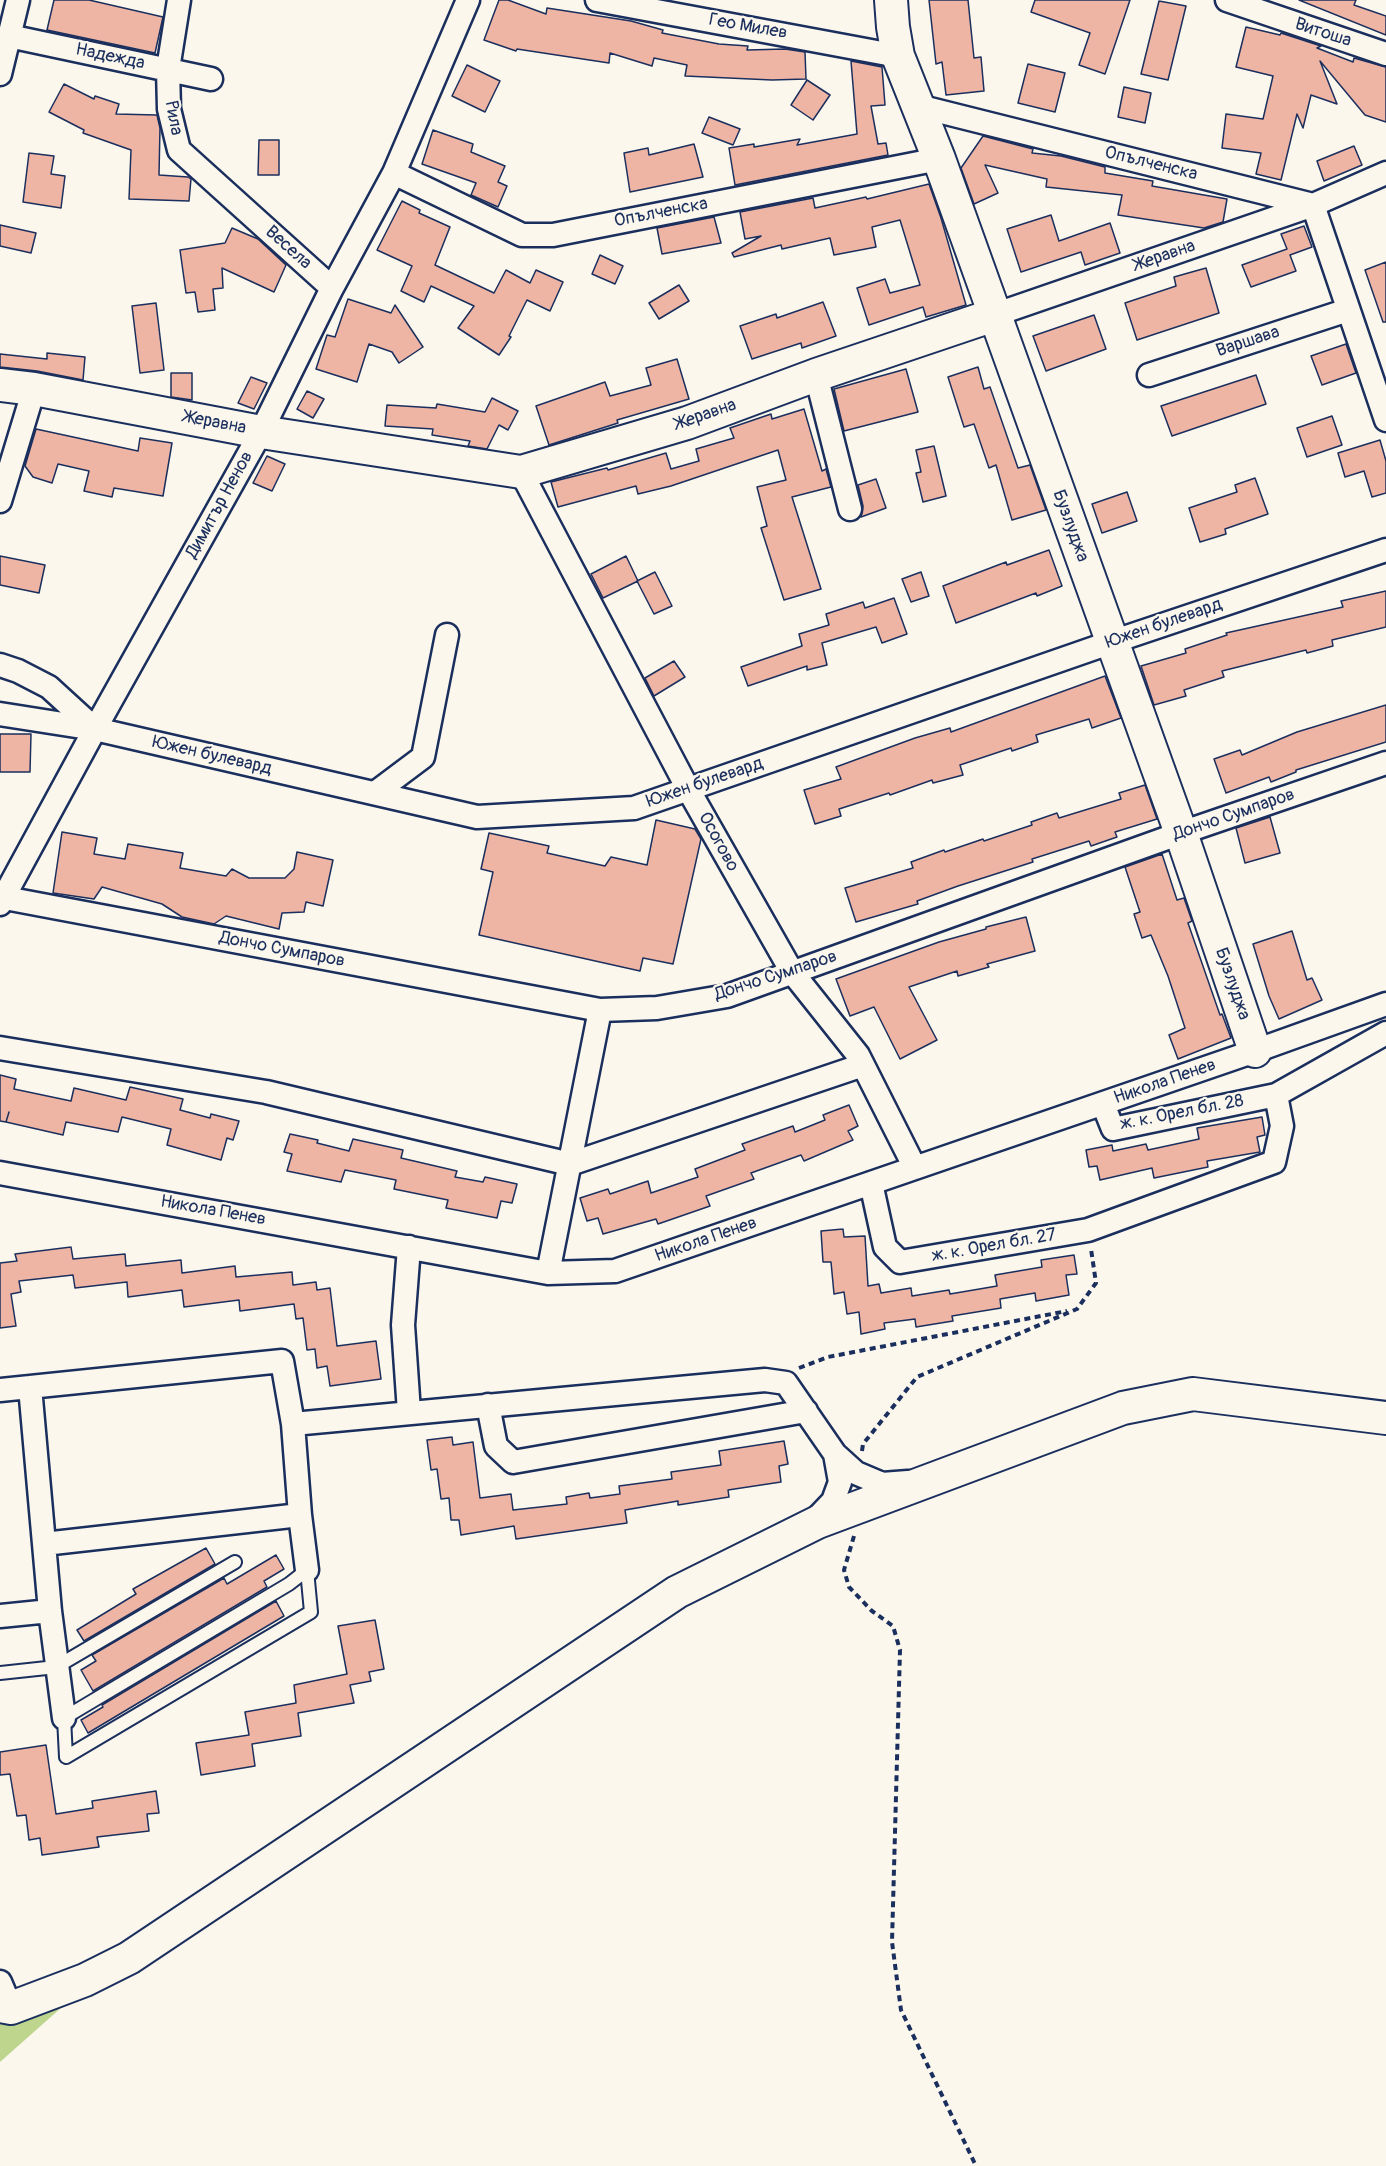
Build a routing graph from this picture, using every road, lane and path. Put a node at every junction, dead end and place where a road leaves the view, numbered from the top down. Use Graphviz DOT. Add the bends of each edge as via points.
graph roads {
  1 [pos="18,0"];
  2 [pos="178,0"];
  3 [pos="468,0"];
  4 [pos="597,0"];
  5 [pos="891,0"];
  6 [pos="1227,0"];
  7 [pos="1265,6"];
  8 [pos="9,36"];
  9 [pos="1386,54"];
  10 [pos="898,56"];
  11 [pos="168,69"];
  12 [pos="0,74"];
  13 [pos="211,79"];
  14 [pos="918,106"];
  15 [pos="939,159"];
  16 [pos="394,173"];
  17 [pos="1386,173"];
  18 [pos="1313,205"];
  19 [pos="243,207"];
  20 [pos="332,288"];
  21 [pos="1348,310"];
  22 [pos="994,315"];
  23 [pos="816,375"];
  24 [pos="1149,375"];
  25 [pos="0,385"];
  26 [pos="34,389"];
  27 [pos="1386,420"];
  28 [pos="261,432"];
  29 [pos="521,472"];
  30 [pos="0,501"];
  31 [pos="850,509"];
  32 [pos="1386,550"];
  33 [pos="447,635"];
  34 [pos="1112,642"];
  35 [pos="0,665"];
  36 [pos="0,714"];
  37 [pos="95,729"];
  38 [pos="1386,763"];
  39 [pos="688,789"];
  40 [pos="375,793"];
  41 [pos="1181,833"];
  42 [pos="1,900"];
  43 [pos="792,972"];
  44 [pos="1386,1004"];
  45 [pos="600,1010"];
  46 [pos="1386,1033"];
  47 [pos="0,1048"];
  48 [pos="1255,1051"];
  49 [pos="863,1065"];
  50 [pos="1276,1095"];
  51 [pos="1103,1104"];
  52 [pos="570,1164"];
  53 [pos="915,1168"];
  54 [pos="0,1173"];
  55 [pos="872,1183"];
  56 [pos="1088,1230"];
  57 [pos="409,1247"];
  58 [pos="548,1273"];
  59 [pos="1077,1309"];
  60 [pos="765,1380"];
  61 [pos="30,1387"];
  62 [pos="0,1390"];
  63 [pos="488,1405"];
  64 [pos="806,1411"];
  65 [pos="409,1412"];
  66 [pos="1386,1418"];
  67 [pos="293,1424"];
  68 [pos="835,1454"];
  69 [pos="864,1490"];
  70 [pos="300,1515"];
  71 [pos="808,1527"];
  72 [pos="44,1545"];
  73 [pos="235,1562"];
  74 [pos="307,1570"];
  75 [pos="50,1611"];
  76 [pos="0,1616"];
  77 [pos="56,1667"];
  78 [pos="0,1673"];
  79 [pos="64,1718"];
  80 [pos="4,1999"];
  81 [pos="976,2166"];
  1 -- 8 [label="street"];
  2 -- 11 [label="street, Рила"];
  3 -- 16 [label="street, Димитър Ненов"];
  4 -- 10 [label="street, Гео Милев"];
  5 -- 10 [label="street, Бузлуджа"];
  6 -- 7 [label="street, Витоша"];
  7 -- 9 [label="street, Витоша"];
  8 -- 11 [label="street, Надежда"];
  8 -- 12 [label="street"];
  10 -- 14 [label="street, Бузлуджа"];
  11 -- 13 [label="street, Надежда"];
  11 -- 19 [label="street, Рила" via="169,109 179,150"];
  14 -- 15 [label="street, Бузлуджа"];
  14 -- 18 [label="street, Опълченска"];
  15 -- 16 [label="street, Опълченска" via="553,235 522,236"];
  15 -- 22 [label="street, Бузлуджа"];
  16 -- 20 [label="street, Димитър Ненов"];
  17 -- 18 [label="street, Жеравна"];
  18 -- 21 [label="street"];
  18 -- 22 [label="street, Жеравна"];
  19 -- 20 [label="street, Весела"];
  20 -- 28 [label="street, Димитър Ненов"];
  21 -- 24 [label="street, Варшава"];
  21 -- 27 [label="street"];
  22 -- 23 [label="street, Жеравна"];
  22 -- 34 [label="street, Бузлуджа"];
  23 -- 29 [label="street, Жеравна" via="687,423"];
  23 -- 31 [label="street"];
  25 -- 26 [label="street, Жеравна"];
  26 -- 28 [label="street, Жеравна"];
  26 -- 30 [label="street"];
  28 -- 29 [label="street, Жеравна"];
  28 -- 37 [label="street, Димитър Ненов"];
  29 -- 39 [label="street, Осогово"];
  32 -- 34 [label="street, Южен булевард"];
  33 -- 40 [label="street" via="423,757"];
  34 -- 39 [label="street, Южен булевард"];
  34 -- 41 [label="street, Бузлуджа"];
  35 -- 37 [label="street" via="49,687"];
  36 -- 37 [label="street, Южен булевард"];
  37 -- 40 [label="street, Южен булевард"];
  37 -- 42 [label="street, Димитър Ненов"];
  38 -- 41 [label="street, Дончо Сумпаров"];
  39 -- 40 [label="street, Южен булевард" via="634,808 477,817"];
  39 -- 43 [label="street, Осогово"];
  41 -- 43 [label="street, Дончо Сумпаров"];
  41 -- 48 [label="street, Бузлуджа"];
  42 -- 45 [label="street, Дончо Сумпаров"];
  43 -- 45 [label="street, Дончо Сумпаров" via="727,996 657,1008"];
  43 -- 49 [label="street, Осогово"];
  44 -- 48 [label="street, Никола Пенев"];
  45 -- 52 [label="street"];
  46 -- 50 [label="street"];
  47 -- 52 [label="street" via="266,1092"];
  48 -- 51 [label="street, Никола Пенев"];
  49 -- 52 [label="street"];
  49 -- 53 [label="street, Осогово"];
  50 -- 51 [label="street, ж. к. Орел бл. 28" via="1113,1129"];
  50 -- 56 [label="street, ж. к. Орел бл. 27" via="1282,1126 1274,1162"];
  51 -- 53 [label="street, Никола Пенев"];
  52 -- 58 [label="street"];
  53 -- 55 [label="street, Никола Пенев"];
  54 -- 57 [label="street, Никола Пенев"];
  55 -- 56 [label="street, ж. к. Орел бл. 27" via="885,1247 900,1262"];
  55 -- 58 [label="street, Никола Пенев" via="615,1271"];
  56 -- 59 [label="path" via="1096,1283"];
  57 -- 58 [label="street, Никола Пенев"];
  57 -- 65 [label="street" via="403,1324"];
  59 -- 60 [label="path" via="828,1357"];
  59 -- 69 [label="path" via="917,1377 862,1443"];
  60 -- 63 [label="street"];
  60 -- 64 [label="street" via="786,1383"];
  61 -- 62 [label="street"];
  61 -- 67 [label="street" via="282,1361"];
  61 -- 72 [label="street"];
  63 -- 64 [label="street" via="496,1446 513,1462"];
  63 -- 65 [label="street"];
  64 -- 68 [label="street"];
  65 -- 67 [label="street"];
  66 -- 69 [label="street" via="1194,1394 1123,1408 929,1480"];
  67 -- 70 [label="street"];
  68 -- 69 [label="street" via="856,1473"];
  68 -- 71 [label="street" via="840,1482 833,1501"];
  69 -- 71 [label="street"];
  69 -- 81 [label="path" via="844,1570 849,1587 893,1626 900,1650 892,1942 901,2010"];
  70 -- 72 [label="street"];
  70 -- 74 [label="street"];
  71 -- 80 [label="street" via="677,1592 129,1958 85,1980"];
  72 -- 75 [label="street"];
  73 -- 77 [label="lane"];
  74 -- 79 [label="lane"];
  74 -- 79 [label="lane" via="311,1612 66,1757"];
  75 -- 76 [label="street"];
  75 -- 77 [label="street"];
  77 -- 78 [label="lane"];
  77 -- 79 [label="street"];
}
